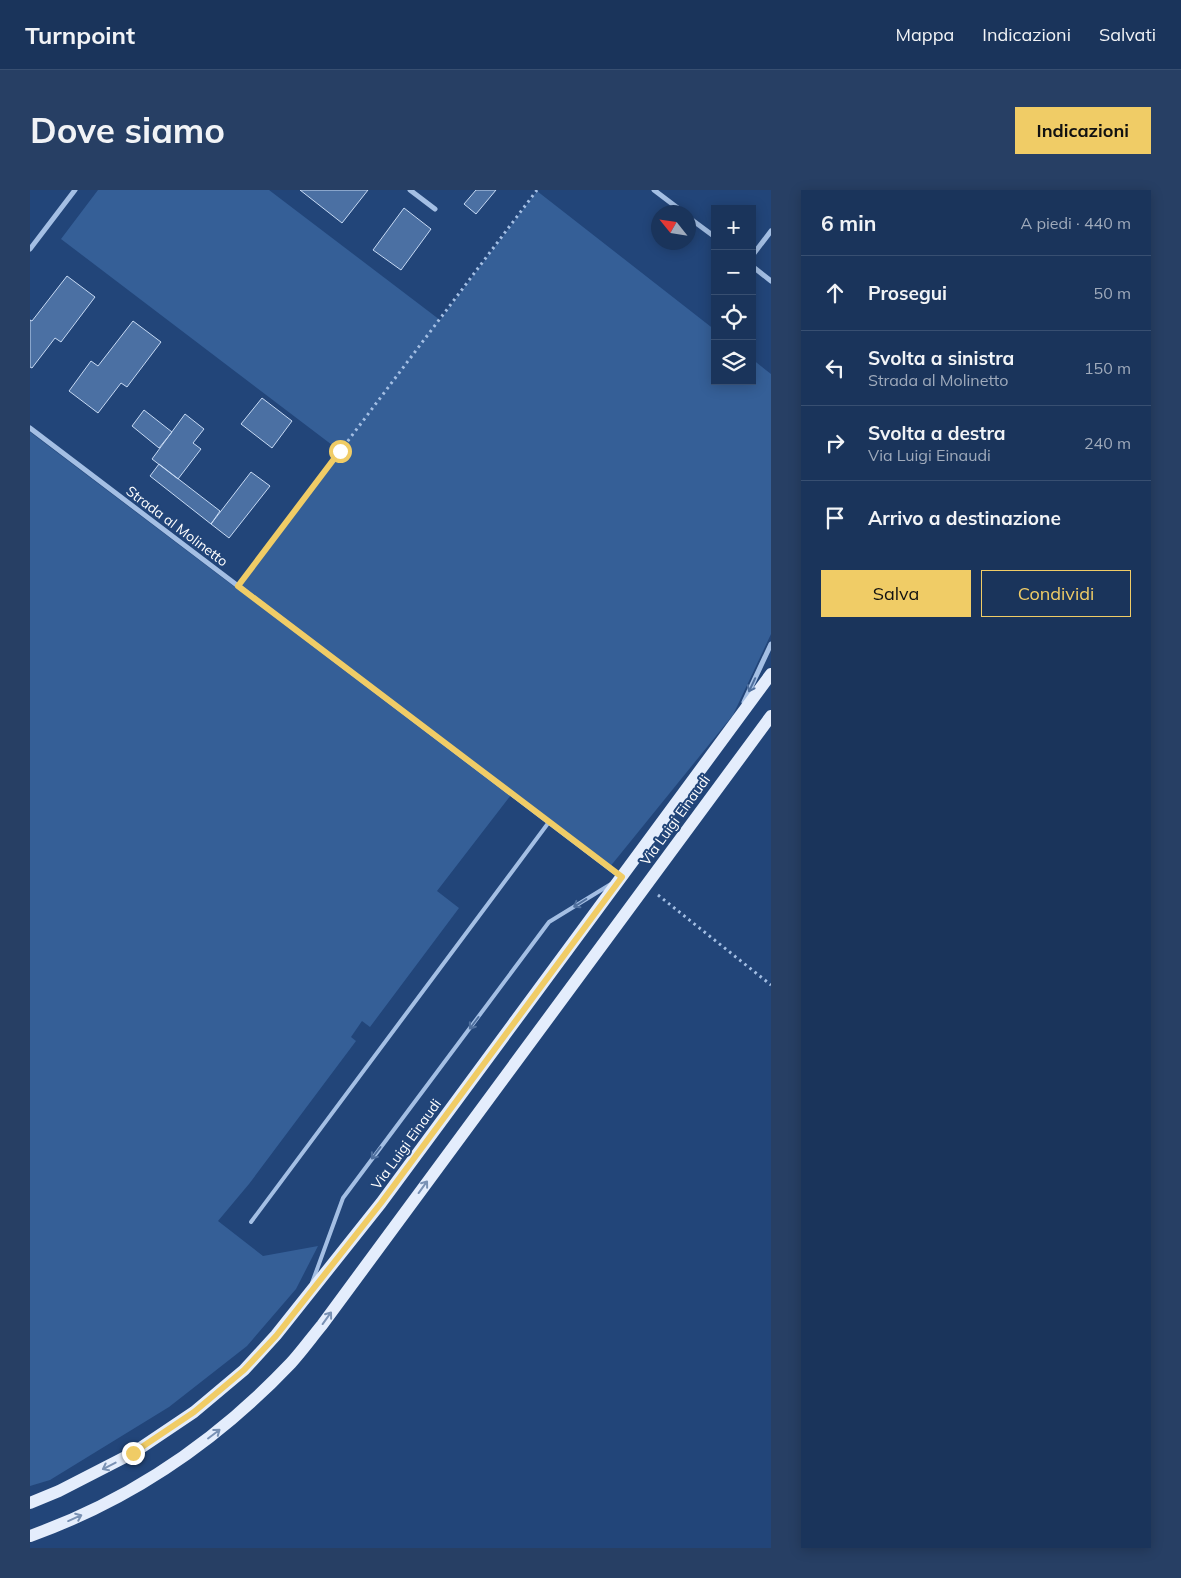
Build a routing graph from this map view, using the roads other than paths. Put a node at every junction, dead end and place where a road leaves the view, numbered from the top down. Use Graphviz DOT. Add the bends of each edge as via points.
graph roads {
  1 [pos="75,190"];
  2 [pos="410,190"];
  3 [pos="654,190"];
  4 [pos="674,205"];
  5 [pos="435,209"];
  6 [pos="696,223"];
  7 [pos="771,231"];
  8 [pos="711,234"];
  9 [pos="30,249"];
  10 [pos="756,251"];
  11 [pos="756,269"];
  12 [pos="771,280"];
  13 [pos="31,431"];
  14 [pos="771,644"];
  15 [pos="771,674"];
  16 [pos="771,716"];
  17 [pos="733,726"];
  18 [pos="550,822"];
  19 [pos="622,877"];
  20 [pos="251,1222"];
  21 [pos="305,1300"];
  22 [pos="30,1503"];
  23 [pos="30,1536"];
  1 -- 9 [label="street"];
  2 -- 5 [label="street"];
  3 -- 4 [label="street"];
  6 -- 8 [label="street"];
  7 -- 10 [label="street"];
  11 -- 12 [label="street"];
  13 -- 18 [label="street, Strada al Molinetto"];
  14 -- 17 [label="street, Via Luigi Einaudi, one-way"];
  15 -- 17 [label="main road, Via Luigi Einaudi"];
  23 -- 16 [label="main road, Via Luigi Einaudi, one-way" via="98,1508 175,1463 220,1430 292,1362"];
  17 -- 19 [label="main road, Via Luigi Einaudi"];
  18 -- 19 [label="street, Strada al Molinetto"];
  18 -- 20 [label="lane"];
  19 -- 21 [label="main road, Via Luigi Einaudi" via="381,1203"];
  19 -- 21 [label="lane, one-way" via="549,922 343,1198"];
  21 -- 22 [label="main road, Via Luigi Einaudi, one-way" via="244,1370 194,1412 133,1453"];
}
